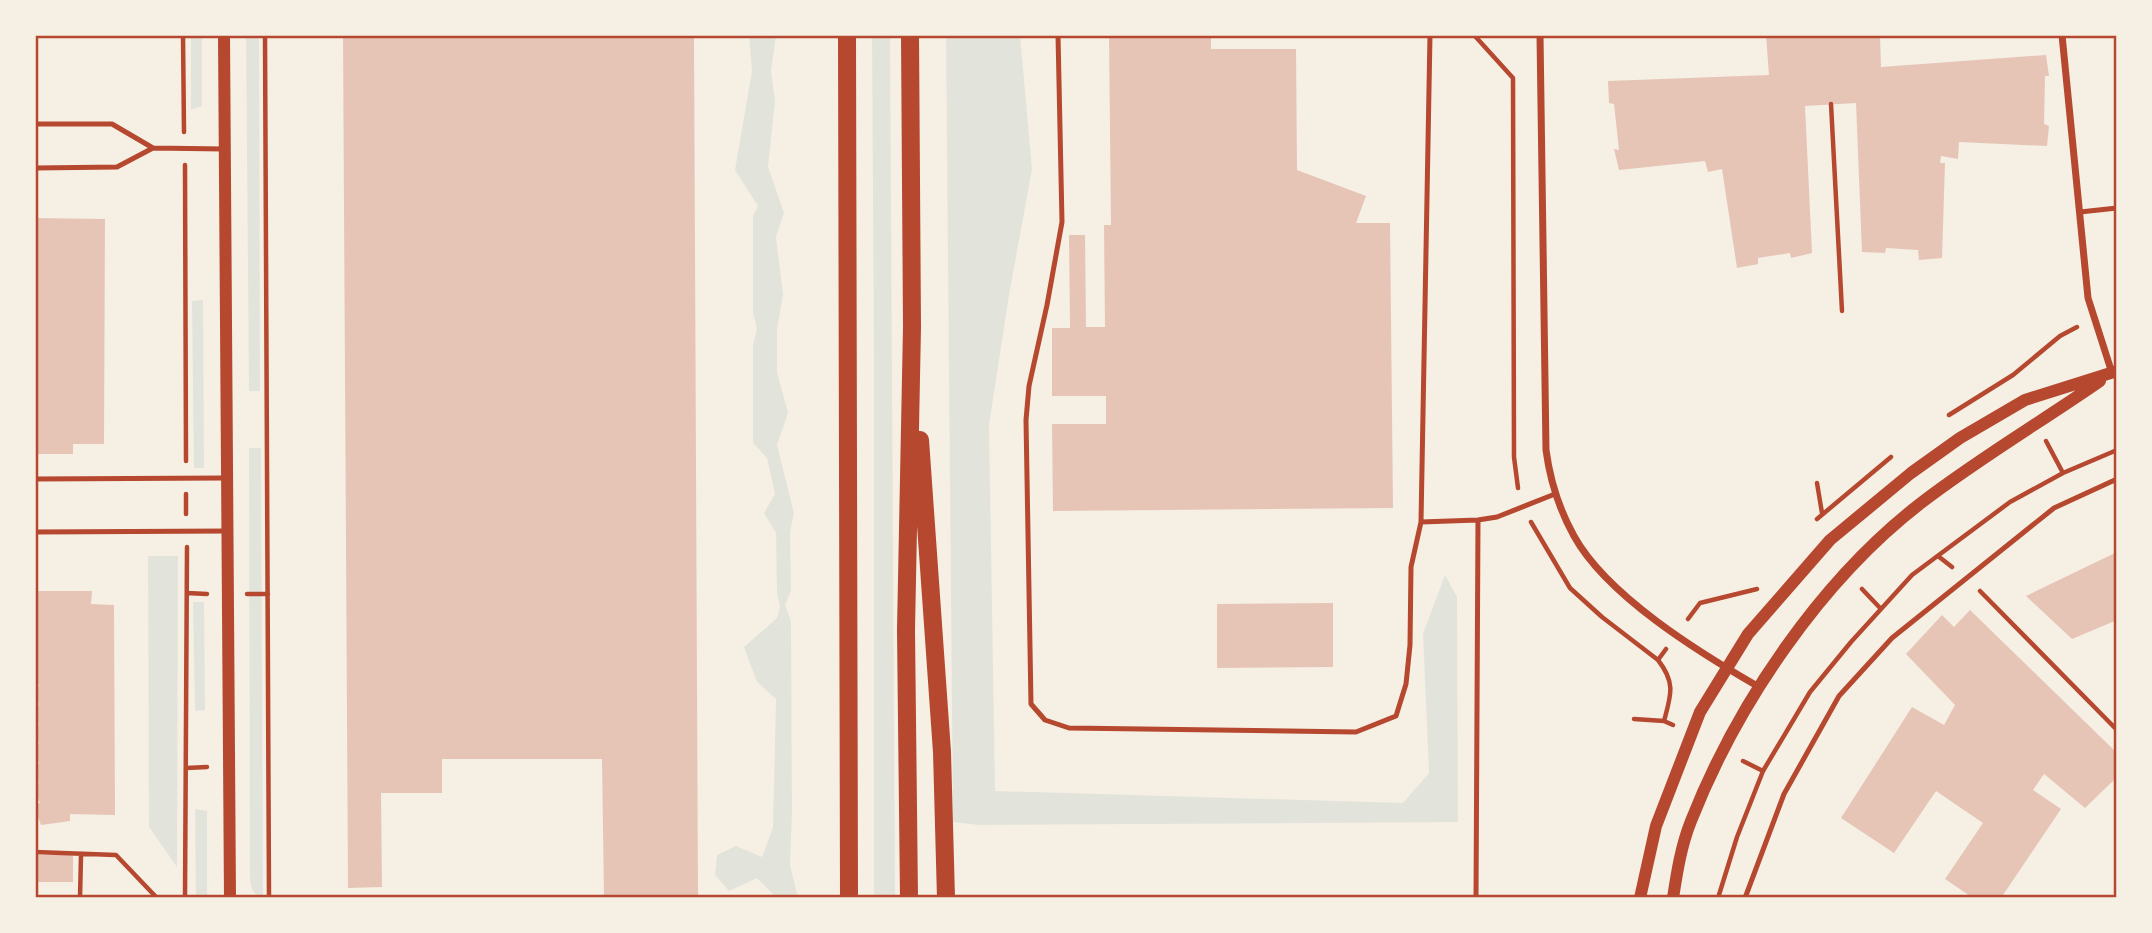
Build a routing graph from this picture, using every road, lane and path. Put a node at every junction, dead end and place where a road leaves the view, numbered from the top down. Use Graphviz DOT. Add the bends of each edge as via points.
graph roads {
  1 [pos="224,35"];
  2 [pos="265,35"];
  3 [pos="847,35"];
  4 [pos="910,35"];
  5 [pos="1058,35"];
  6 [pos="1430,35"];
  7 [pos="2062,35"];
  8 [pos="1538,37"];
  9 [pos="1831,104"];
  10 [pos="35,124"];
  11 [pos="153,148"];
  12 [pos="224,149"];
  13 [pos="35,168"];
  14 [pos="2117,208"];
  15 [pos="2080,212"];
  16 [pos="1842,311"];
  17 [pos="912,327"];
  18 [pos="2115,372"];
  19 [pos="228,478"];
  20 [pos="35,479"];
  21 [pos="2117,479"];
  22 [pos="1817,483"];
  23 [pos="1555,494"];
  24 [pos="1478,520"];
  25 [pos="1421,522"];
  26 [pos="228,531"];
  27 [pos="35,532"];
  28 [pos="1830,540"];
  29 [pos="1938,556"];
  30 [pos="1845,574"];
  31 [pos="1967,578"];
  32 [pos="1881,609"];
  33 [pos="1726,667"];
  34 [pos="1759,687"];
  35 [pos="1634,719"];
  36 [pos="1664,721"];
  37 [pos="2117,730"];
  38 [pos="206,767"];
  39 [pos="186,768"];
  40 [pos="35,852"];
  41 [pos="81,855"];
  42 [pos="80,898"];
  43 [pos="157,898"];
  44 [pos="230,898"];
  45 [pos="269,898"];
  46 [pos="849,898"];
  47 [pos="909,898"];
  48 [pos="946,898"];
  49 [pos="1476,898"];
  50 [pos="1640,898"];
  51 [pos="1673,898"];
  52 [pos="1745,898"];
  1 -- 12 [label="street"];
  2 -- 45 [label="path" via="263,395"];
  3 -- 46 [label="main road"];
  4 -- 17 [label="main road"];
  5 -- 25 [label="lane" via="1062,222 1026,420 1031,704 1045,720 1069,728 1356,732 1396,716 1406,684 1411,567"];
  6 -- 25 [label="lane"];
  7 -- 15 [label="street"];
  8 -- 23 [label="street" via="1546,450"];
  9 -- 16 [label="path"];
  10 -- 11 [label="lane" via="112,124"];
  11 -- 12 [label="lane"];
  11 -- 13 [label="lane" via="117,167"];
  12 -- 19 [label="street"];
  14 -- 15 [label="lane"];
  15 -- 18 [label="street" via="2088,298"];
  17 -- 47 [label="main road" via="906,630"];
  17 -- 48 [label="main road" via="942,752"];
  18 -- 28 [label="street" via="2025,400 1960,438"];
  18 -- 30 [label="street" via="1919,505"];
  19 -- 20 [label="lane"];
  19 -- 26 [label="street"];
  21 -- 31 [label="lane" via="2054,508"];
  22 -- 28 [label="path"];
  23 -- 24 [label="lane"];
  23 -- 33 [label="street" via="1574,537 1597,568 1643,609"];
  24 -- 25 [label="lane"];
  24 -- 49 [label="lane"];
  26 -- 27 [label="lane"];
  26 -- 44 [label="street"];
  28 -- 33 [label="street" via="1748,634"];
  29 -- 31 [label="path"];
  30 -- 32 [label="path"];
  30 -- 34 [label="street" via="1785,647"];
  31 -- 37 [label="path"];
  31 -- 52 [label="lane" via="1892,638 1839,696 1784,794"];
  33 -- 34 [label="street"];
  33 -- 50 [label="street" via="1690,733 1656,826"];
  34 -- 51 [label="street" via="1690,822"];
  35 -- 36 [label="path"];
  38 -- 39 [label="path"];
  40 -- 41 [label="path"];
  41 -- 42 [label="path"];
  41 -- 43 [label="path" via="116,855"];
}
